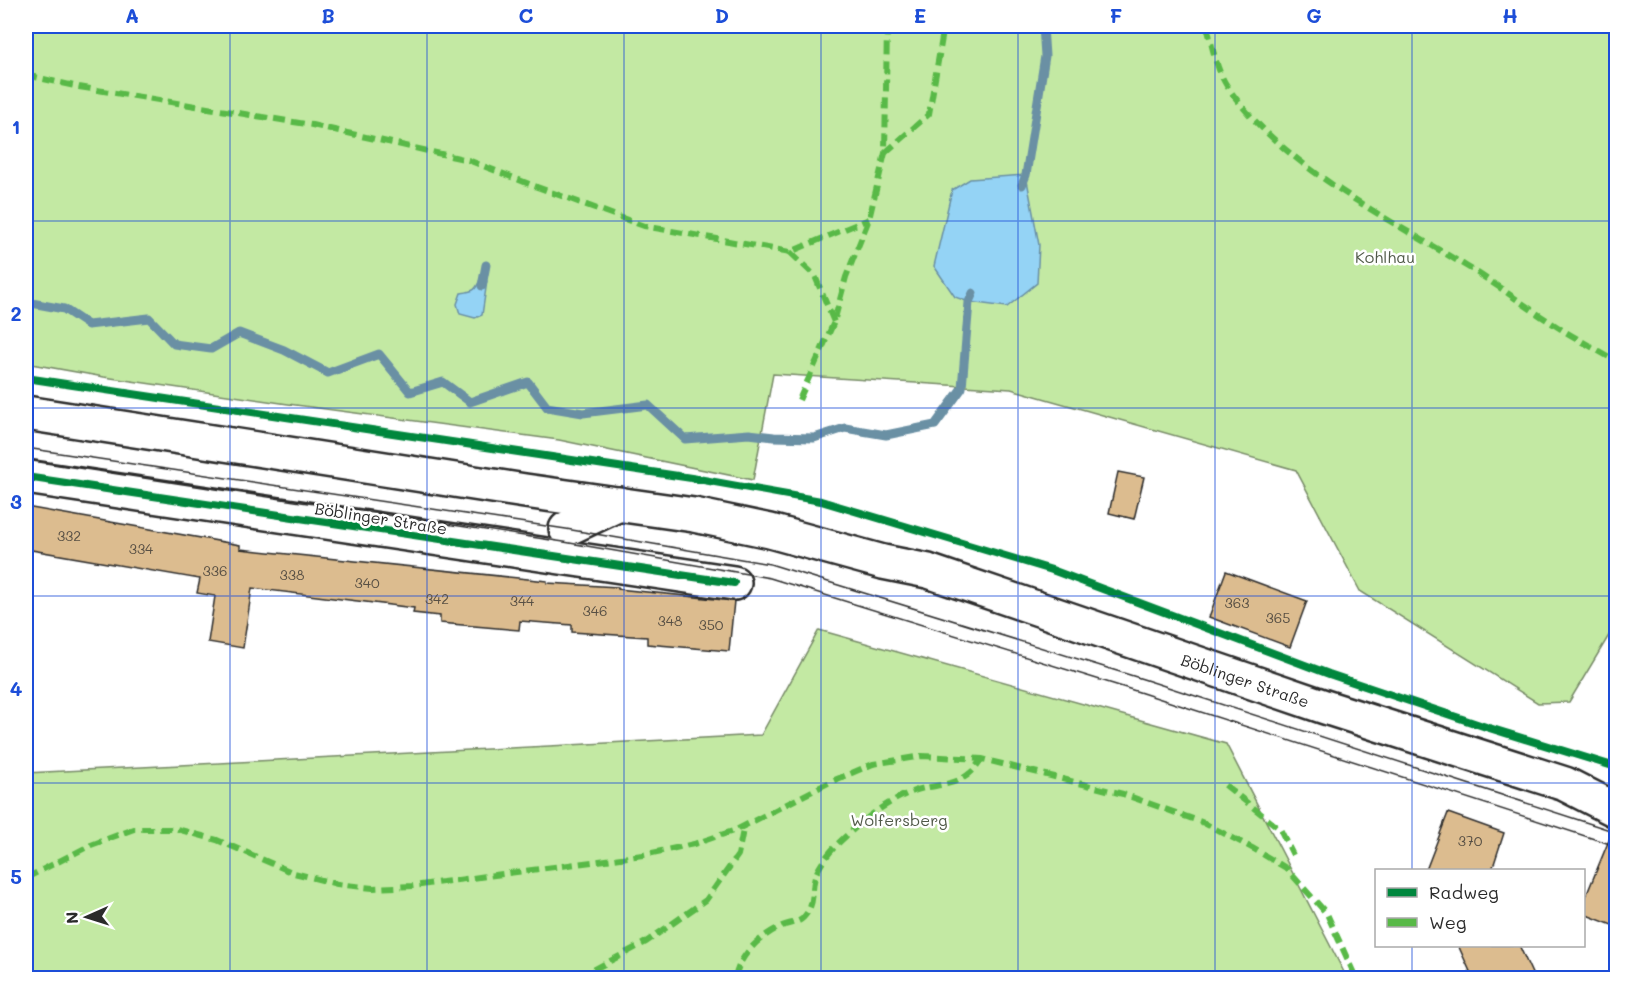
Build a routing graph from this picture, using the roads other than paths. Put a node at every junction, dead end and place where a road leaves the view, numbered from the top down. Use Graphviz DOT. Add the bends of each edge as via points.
graph roads {
  1 [pos="26,393"];
  2 [pos="26,413"];
  3 [pos="26,477"];
  4 [pos="525,491"];
  5 [pos="619,504"];
  6 [pos="564,544"];
  7 [pos="928,571"];
  8 [pos="734,583"];
  9 [pos="1565,784"];
  10 [pos="1617,790"];
  11 [pos="1617,810"];
  1 -- 7 [label="main road, Böblinger Straße" via="697,493 776,509 889,544"];
  2 -- 4 [label="main road, Böblinger Straße"];
  3 -- 6 [label="main road, Böblinger Straße"];
  4 -- 5 [label="main road, Böblinger Straße"];
  4 -- 6 [label="main road"];
  5 -- 6 [label="main road"];
  5 -- 7 [label="main road, Böblinger Straße" via="770,531"];
  6 -- 8 [label="main road, Böblinger Straße"];
  7 -- 9 [label="main road, Böblinger Straße" via="1307,701"];
  9 -- 10 [label="main road, Böblinger Straße"];
  9 -- 11 [label="main road, Böblinger Straße"];
}
